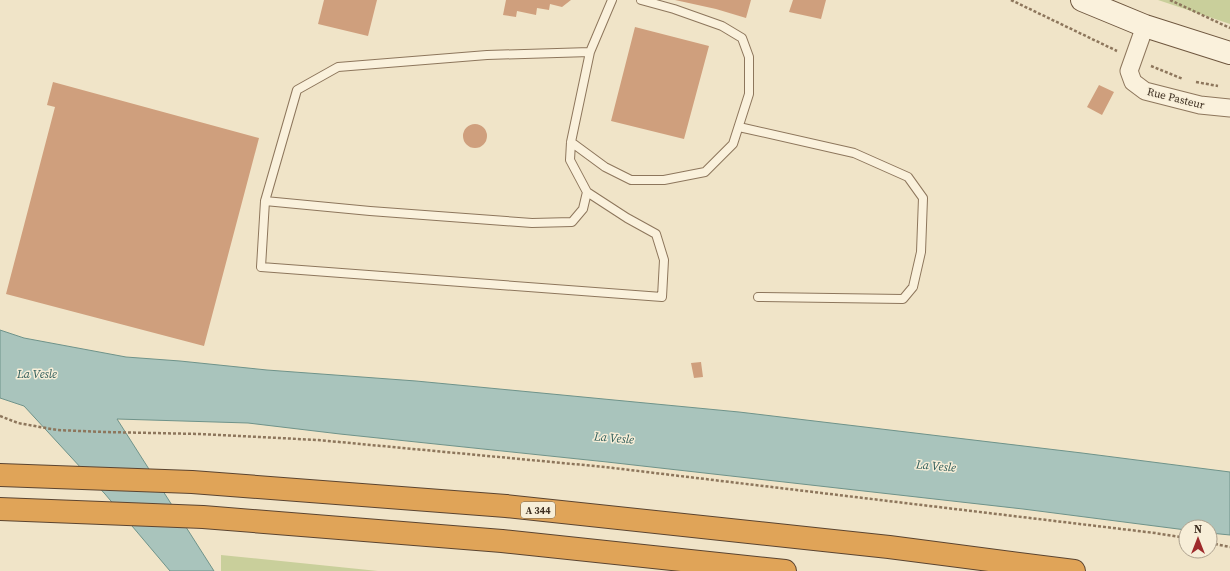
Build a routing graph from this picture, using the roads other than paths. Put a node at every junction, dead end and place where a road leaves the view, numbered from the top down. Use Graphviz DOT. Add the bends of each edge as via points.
graph roads {
  1 [pos="612,0"];
  2 [pos="641,0"];
  3 [pos="1082,0"];
  4 [pos="1145,26"];
  5 [pos="590,52"];
  6 [pos="1230,53"];
  7 [pos="1230,108"];
  8 [pos="738,127"];
  9 [pos="571,142"];
  10 [pos="587,192"];
  11 [pos="265,201"];
  12 [pos="758,297"];
  13 [pos="0,475"];
  14 [pos="0,509"];
  15 [pos="785,571"];
  16 [pos="1074,571"];
  1 -- 5 [label="lane"];
  2 -- 8 [label="lane" via="722,26 742,38 749,57 749,94"];
  3 -- 4 [label="street"];
  4 -- 6 [label="street"];
  4 -- 7 [label="street, Rue Pasteur" via="1128,71 1133,82 1145,91 1159,95 1200,105"];
  5 -- 9 [label="lane"];
  5 -- 11 [label="lane" via="487,55 338,67 298,90"];
  8 -- 9 [label="lane" via="733,144 705,172 664,180 631,180 606,168"];
  8 -- 12 [label="lane" via="854,154 908,177 923,198 921,252 913,288 903,299"];
  9 -- 10 [label="lane" via="570,160"];
  10 -- 11 [label="lane" via="584,209 572,222 532,224"];
  10 -- 11 [label="lane" via="656,234 664,260 662,297 261,267"];
  13 -- 16 [label="highway, A 344" via="192,482 506,506 889,547"];
  14 -- 15 [label="highway" via="218,518 502,541"];
}
